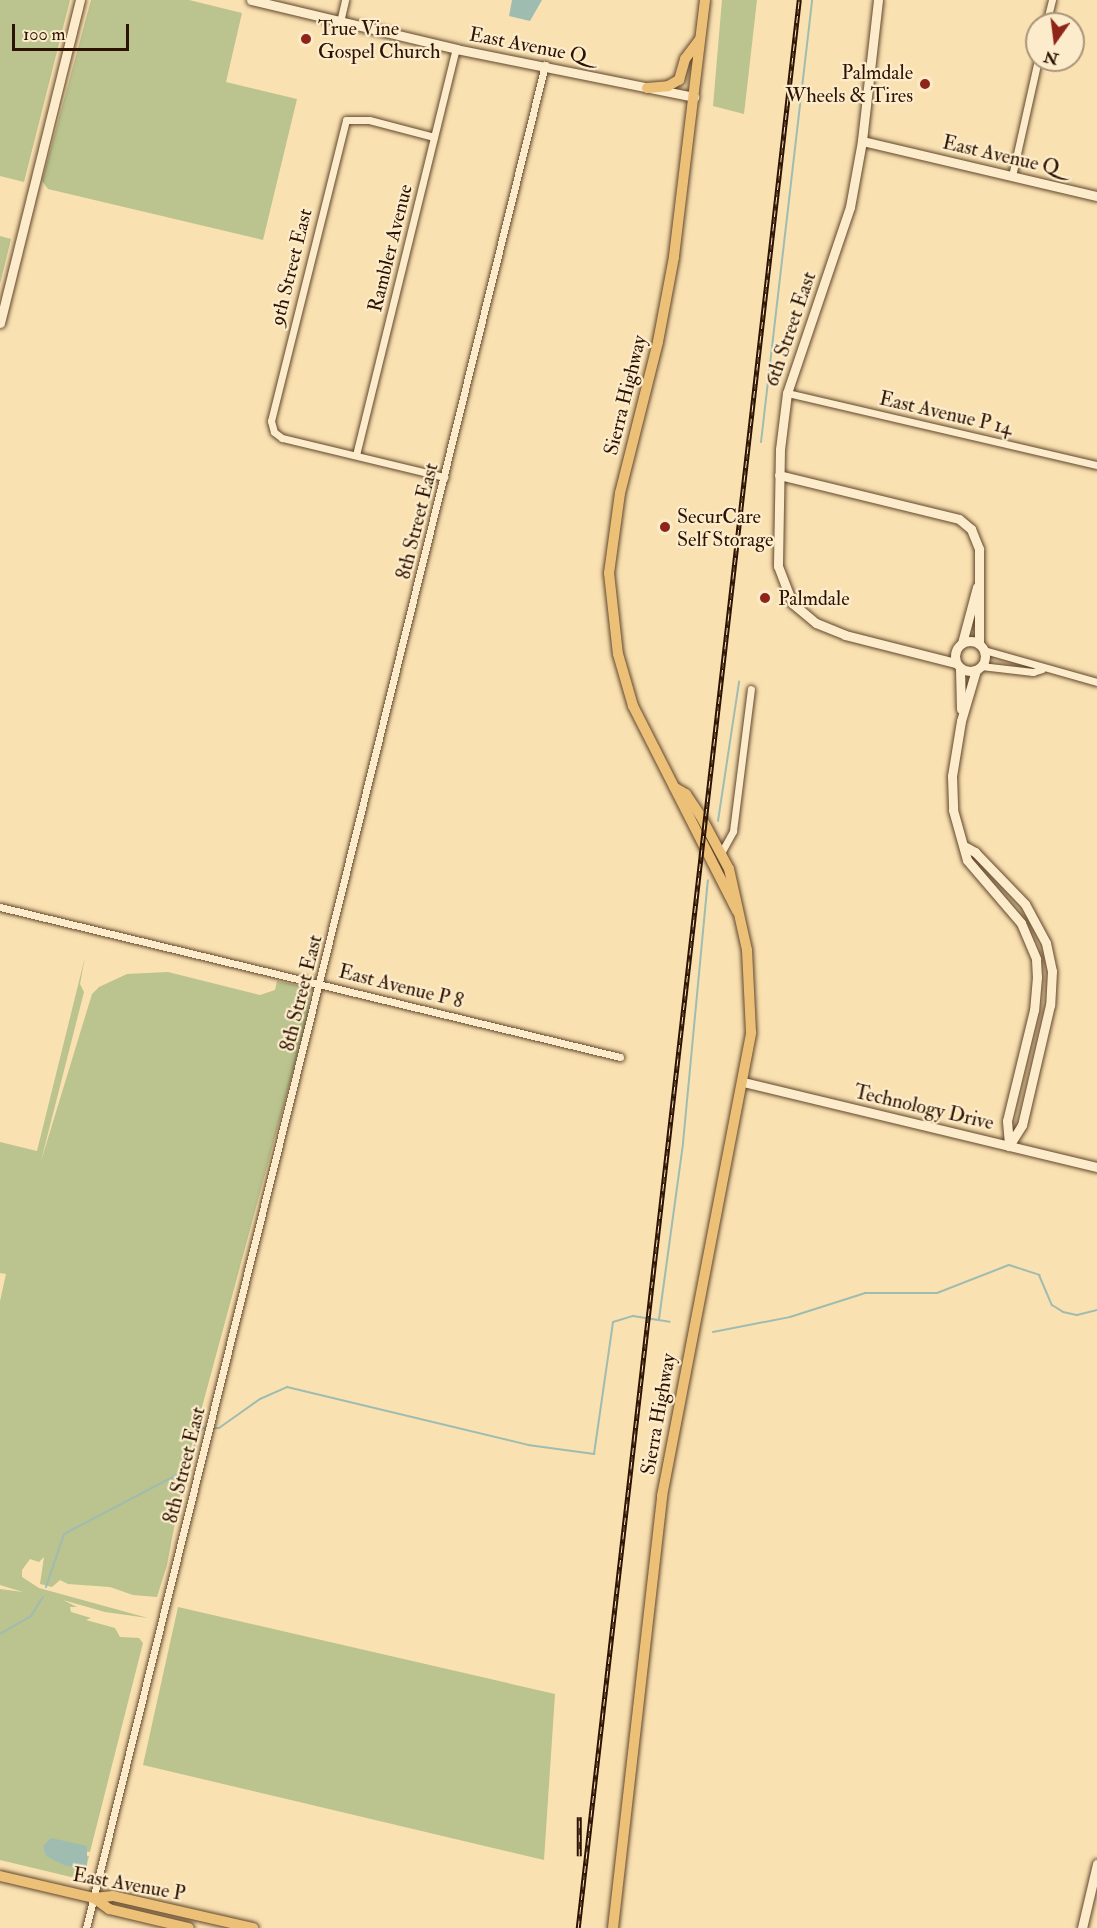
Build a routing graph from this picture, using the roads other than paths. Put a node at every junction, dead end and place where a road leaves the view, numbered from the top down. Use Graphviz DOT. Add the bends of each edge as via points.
graph roads {
  1 [pos="80,0"];
  2 [pos="251,0"];
  3 [pos="345,0"];
  4 [pos="705,0"];
  5 [pos="878,0"];
  6 [pos="340,22"];
  7 [pos="700,38"];
  8 [pos="456,49"];
  9 [pos="545,65"];
  10 [pos="1035,72"];
  11 [pos="647,88"];
  12 [pos="694,97"];
  13 [pos="434,137"];
  14 [pos="862,141"];
  15 [pos="1012,176"];
  16 [pos="1097,196"];
  17 [pos="0,323"];
  18 [pos="787,393"];
  19 [pos="356,455"];
  20 [pos="1097,465"];
  21 [pos="779,475"];
  22 [pos="444,477"];
  23 [pos="977,587"];
  24 [pos="962,643"];
  25 [pos="981,647"];
  26 [pos="958,666"];
  27 [pos="978,668"];
  28 [pos="1042,669"];
  29 [pos="1097,682"];
  30 [pos="751,689"];
  31 [pos="961,721"];
  32 [pos="675,788"];
  33 [pos="964,846"];
  34 [pos="721,853"];
  35 [pos="0,907"];
  36 [pos="737,912"];
  37 [pos="320,984"];
  38 [pos="620,1057"];
  39 [pos="743,1082"];
  40 [pos="1009,1146"];
  41 [pos="1097,1167"];
  42 [pos="1097,1864"];
  43 [pos="0,1876"];
  44 [pos="94,1898"];
  45 [pos="86,1928"];
  46 [pos="189,1928"];
  47 [pos="253,1928"];
  48 [pos="612,1928"];
  49 [pos="1082,1928"];
  1 -- 17 [label="street"];
  2 -- 6 [label="street, East Avenue Q"];
  3 -- 6 [label="street"];
  4 -- 7 [label="main road, Sierra Highway"];
  5 -- 14 [label="street, 6th Street East"];
  6 -- 8 [label="street, East Avenue Q"];
  7 -- 11 [label="main road" via="685,59 679,80 668,86"];
  7 -- 12 [label="main road, Sierra Highway"];
  8 -- 9 [label="street, East Avenue Q"];
  8 -- 13 [label="street, Rambler Avenue"];
  9 -- 11 [label="street, East Avenue Q"];
  9 -- 22 [label="street, 8th Street East"];
  10 -- 15 [label="street"];
  11 -- 12 [label="street, East Avenue Q"];
  12 -- 32 [label="main road, Sierra Highway" via="672,268 620,493 609,573 618,654 633,706"];
  13 -- 19 [label="street, Rambler Avenue"];
  13 -- 19 [label="street, 9th Street East" via="355,118 346,120 342,128 271,421 274,432 282,438"];
  14 -- 15 [label="street, East Avenue Q"];
  14 -- 18 [label="street, 6th Street East" via="846,223"];
  15 -- 16 [label="street, East Avenue Q"];
  18 -- 20 [label="street, East Avenue P 14"];
  18 -- 21 [label="street, 6th Street East"];
  19 -- 22 [label="street"];
  21 -- 23 [label="street" via="959,519 977,540"];
  21 -- 26 [label="street, 6th Street East" via="778,566 792,603 827,629"];
  22 -- 37 [label="street, 8th Street East"];
  23 -- 24 [label="street"];
  23 -- 25 [label="street"];
  24 -- 25 [label="street"];
  24 -- 26 [label="street" via="954,654"];
  25 -- 27 [label="street"];
  25 -- 28 [label="street"];
  26 -- 27 [label="street, 6th Street East"];
  26 -- 31 [label="street"];
  27 -- 28 [label="street" via="1033,672"];
  27 -- 31 [label="street"];
  28 -- 29 [label="street"];
  30 -- 34 [label="street" via="733,831"];
  31 -- 33 [label="street" via="951,795"];
  32 -- 34 [label="main road, Sierra Highway" via="686,794"];
  32 -- 36 [label="main road, Sierra Highway"];
  33 -- 40 [label="street" via="967,860 1021,923 1035,959 1037,993 1007,1121"];
  33 -- 40 [label="street" via="975,852 1024,904 1046,943 1052,971 1050,1005 1022,1125"];
  34 -- 36 [label="main road, Sierra Highway" via="736,894"];
  35 -- 37 [label="street, East Avenue P 8"];
  36 -- 39 [label="main road, Sierra Highway" via="747,950 752,1008"];
  37 -- 38 [label="street, East Avenue P 8"];
  37 -- 44 [label="street, 8th Street East"];
  39 -- 40 [label="street, Technology Drive"];
  39 -- 48 [label="main road, Sierra Highway" via="662,1496"];
  40 -- 41 [label="street, Technology Drive"];
  42 -- 49 [label="street"];
  43 -- 44 [label="main road, East Avenue P"];
  44 -- 45 [label="street, 8th Street East"];
  44 -- 46 [label="main road" via="109,1909"];
  44 -- 47 [label="main road, East Avenue P" via="113,1896"];
}
